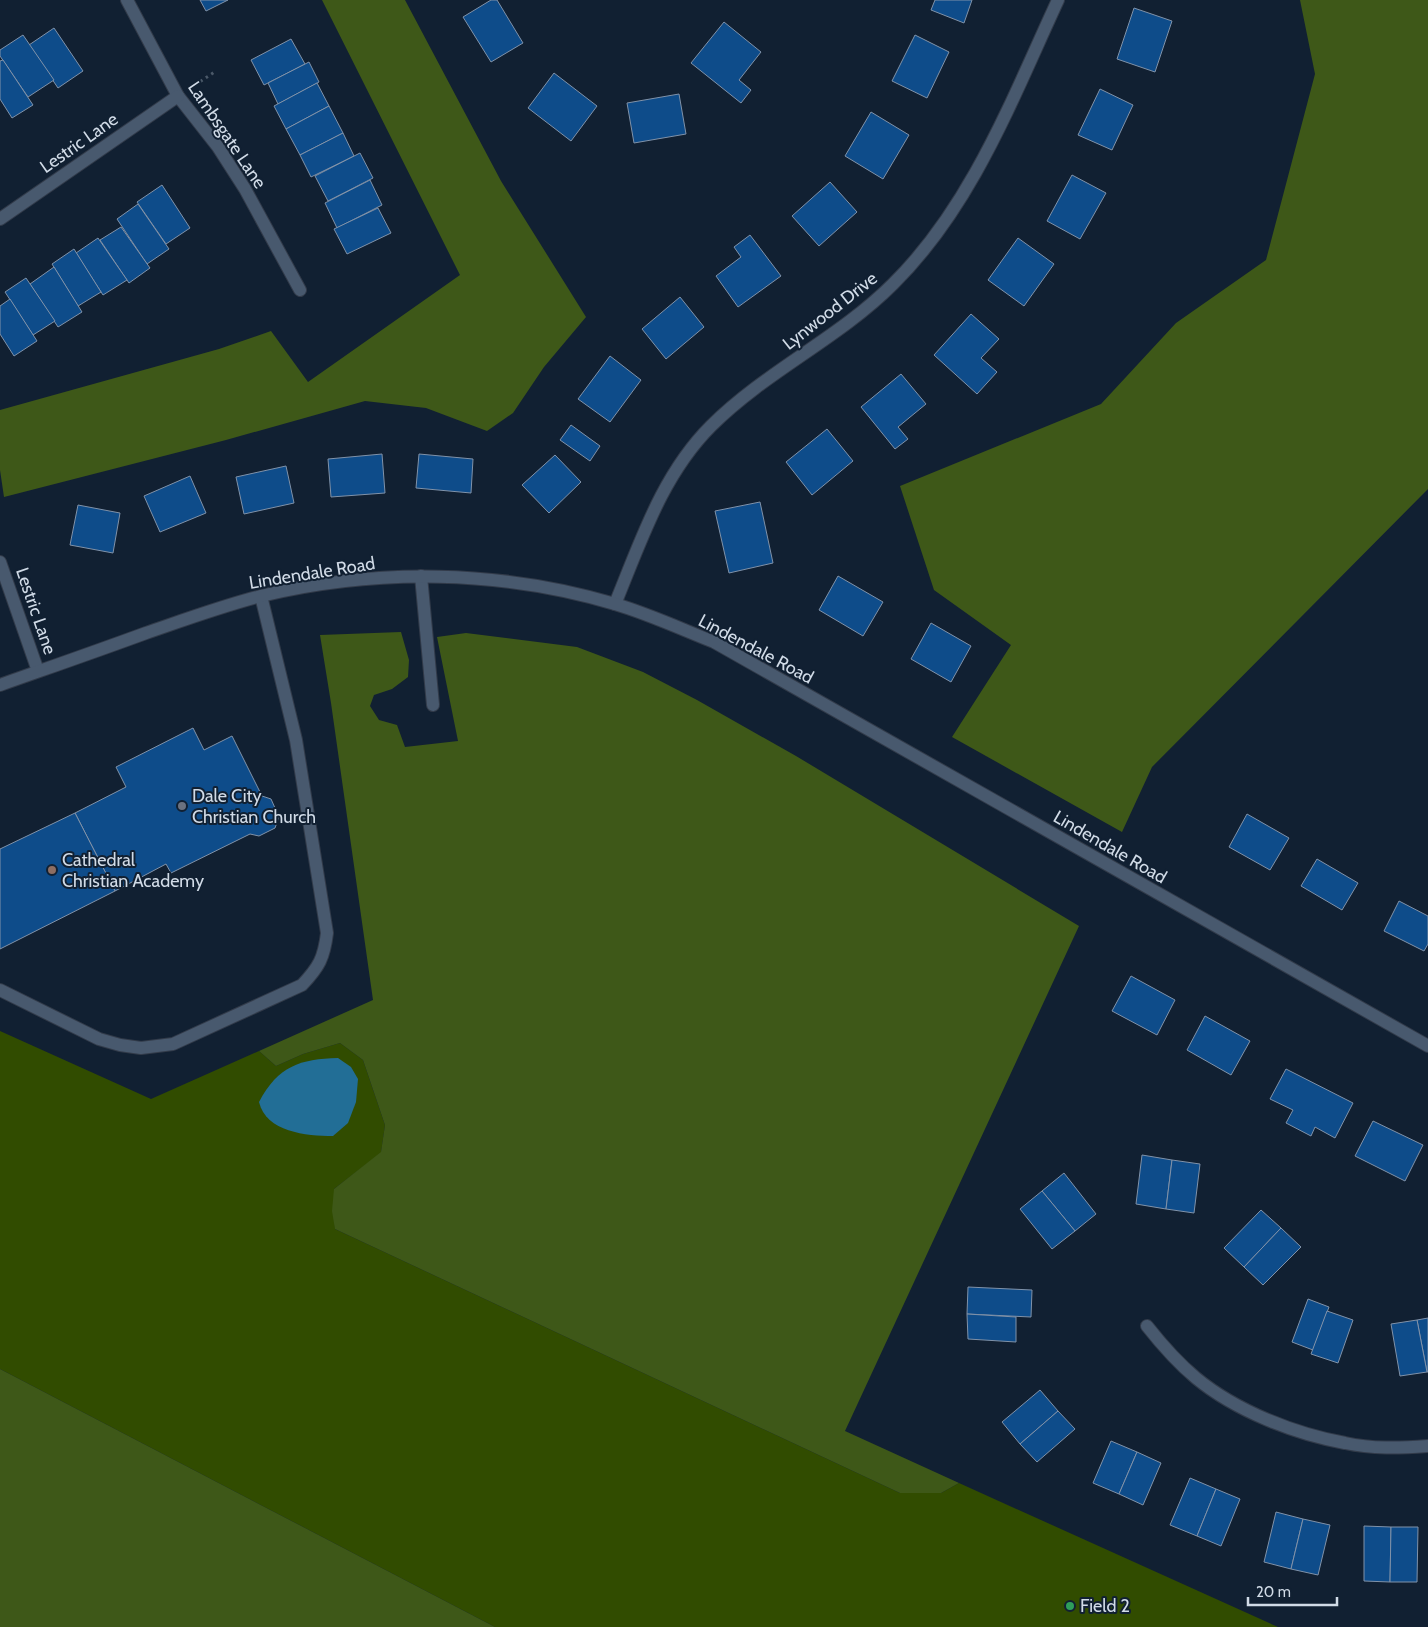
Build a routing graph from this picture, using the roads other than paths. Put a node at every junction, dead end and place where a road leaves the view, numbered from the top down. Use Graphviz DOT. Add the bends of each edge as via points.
graph roads {
  1 [pos="127,0"];
  2 [pos="1058,0"];
  3 [pos="178,96"];
  4 [pos="0,219"];
  5 [pos="300,290"];
  6 [pos="0,562"];
  7 [pos="421,576"];
  8 [pos="261,596"];
  9 [pos="615,604"];
  10 [pos="38,671"];
  11 [pos="0,685"];
  12 [pos="433,705"];
  13 [pos="0,990"];
  14 [pos="1428,1046"];
  15 [pos="1147,1326"];
  16 [pos="1428,1446"];
  1 -- 3 [label="street, Lambsgate Lane"];
  2 -- 9 [label="street, Lynwood Drive" via="984,157 963,196 932,241 893,284 851,321 746,396 711,426 681,462 657,501"];
  3 -- 4 [label="street, Lestric Lane"];
  3 -- 5 [label="street, Lambsgate Lane" via="218,147 245,189"];
  6 -- 10 [label="street, Lestric Lane"];
  7 -- 8 [label="street, Lindendale Road" via="350,581"];
  7 -- 9 [label="street, Lindendale Road" via="501,581"];
  7 -- 12 [label="street"];
  8 -- 10 [label="street, Lindendale Road"];
  8 -- 13 [label="street" via="296,740 327,933 324,953 316,971 302,985 173,1044 141,1048 99,1038"];
  9 -- 14 [label="street, Lindendale Road" via="714,642"];
  10 -- 11 [label="street, Lindendale Road"];
  15 -- 16 [label="street" via="1173,1358 1198,1379 1267,1418 1302,1432 1345,1443 1389,1448"];
}
